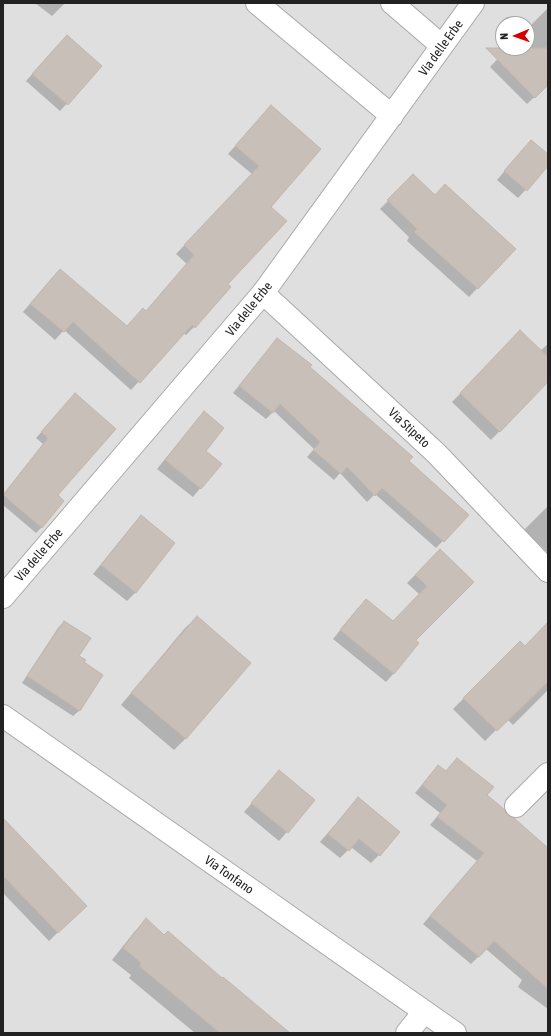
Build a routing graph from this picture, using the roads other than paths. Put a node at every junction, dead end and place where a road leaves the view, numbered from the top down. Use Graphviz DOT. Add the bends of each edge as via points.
graph roads {
  1 [pos="257,3"];
  2 [pos="392,3"];
  3 [pos="473,3"];
  4 [pos="442,46"];
  5 [pos="392,116"];
  6 [pos="263,293"];
  7 [pos="548,571"];
  8 [pos="3,597"];
  9 [pos="3,716"];
  10 [pos="548,774"];
  11 [pos="516,806"];
  12 [pos="424,1012"];
  13 [pos="407,1033"];
  14 [pos="455,1033"];
  1 -- 5 [label="street"];
  2 -- 4 [label="street"];
  3 -- 4 [label="street, Via delle Erbe"];
  4 -- 5 [label="street, Via delle Erbe"];
  5 -- 6 [label="street, Via delle Erbe"];
  6 -- 7 [label="street, Via Stipeto" via="437,454"];
  6 -- 8 [label="street, Via delle Erbe"];
  9 -- 12 [label="street, Via Tonfano"];
  10 -- 11 [label="street"];
  12 -- 13 [label="street"];
  12 -- 14 [label="street, Via Tonfano"];
}
